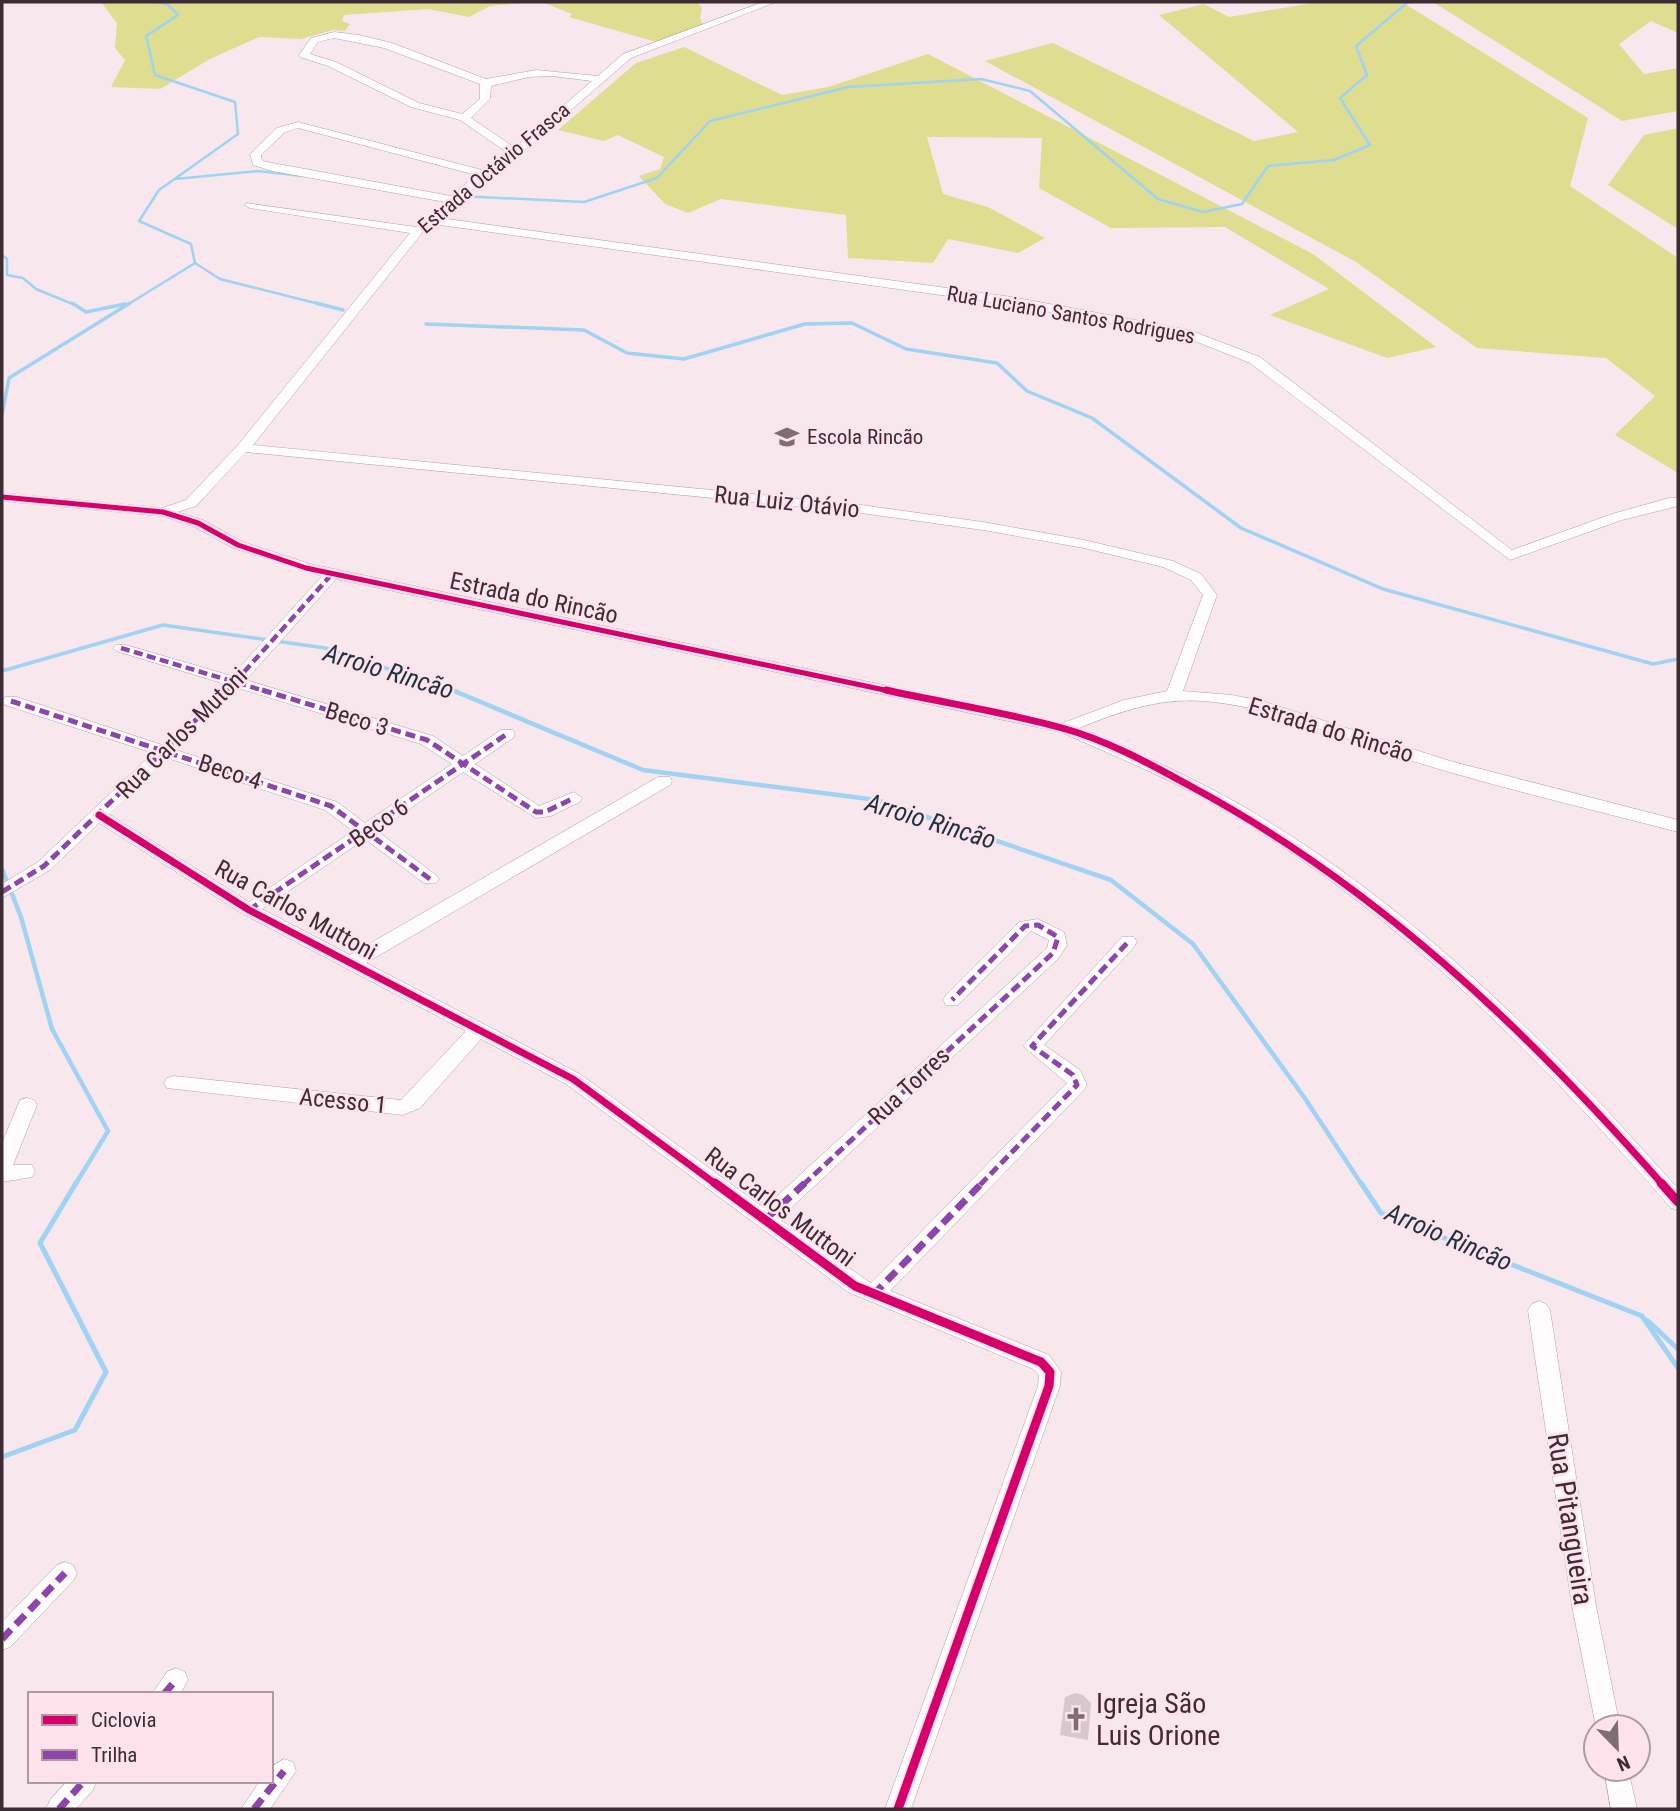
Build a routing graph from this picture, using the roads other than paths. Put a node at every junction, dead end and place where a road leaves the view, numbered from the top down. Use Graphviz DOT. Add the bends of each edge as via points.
graph roads {
  1 [pos="771,2"];
  2 [pos="600,79"];
  3 [pos="485,82"];
  4 [pos="464,118"];
  5 [pos="515,153"];
  6 [pos="484,174"];
  7 [pos="452,200"];
  8 [pos="250,205"];
  9 [pos="429,219"];
  10 [pos="418,231"];
  11 [pos="243,448"];
  12 [pos="2,497"];
  13 [pos="1678,502"];
  14 [pos="191,503"];
  15 [pos="163,512"];
  16 [pos="198,523"];
  17 [pos="332,574"];
  18 [pos="121,648"];
  19 [pos="236,682"];
  20 [pos="1173,696"];
  21 [pos="11,701"];
  22 [pos="1064,728"];
  23 [pos="508,734"];
  24 [pos="165,751"];
  25 [pos="463,765"];
  26 [pos="664,781"];
  27 [pos="574,798"];
  28 [pos="99,815"];
  29 [pos="1678,826"];
  30 [pos="365,832"];
  31 [pos="430,879"];
  32 [pos="2,892"];
  33 [pos="249,911"];
  34 [pos="1128,942"];
  35 [pos="351,963"];
  36 [pos="951,1000"];
  37 [pos="478,1030"];
  38 [pos="174,1083"];
  39 [pos="27,1105"];
  40 [pos="2,1167"];
  41 [pos="24,1171"];
  42 [pos="2,1174"];
  43 [pos="1678,1202"];
  44 [pos="766,1219"];
  45 [pos="873,1295"];
  46 [pos="1539,1310"];
  47 [pos="65,1573"];
  48 [pos="2,1639"];
  49 [pos="1605,1713"];
  50 [pos="284,1772"];
  51 [pos="82,1783"];
  52 [pos="1619,1783"];
  53 [pos="59,1809"];
  54 [pos="254,1809"];
  55 [pos="898,1809"];
  56 [pos="1624,1809"];
  1 -- 2 [label="street, Estrada Octávio Frasca" via="627,56"];
  2 -- 3 [label="street" via="536,73"];
  2 -- 5 [label="street, Estrada Octávio Frasca"];
  3 -- 4 [label="street" via="486,101"];
  3 -- 4 [label="street" via="362,37 331,35 305,49 304,55 311,60 332,64 415,105"];
  4 -- 5 [label="street"];
  5 -- 6 [label="street, Estrada Octávio Frasca"];
  6 -- 7 [label="street, Estrada Octávio Frasca"];
  6 -- 7 [label="street" via="298,125 281,130 255,154 257,163 272,168"];
  7 -- 9 [label="street, Estrada Octávio Frasca"];
  8 -- 10 [label="street"];
  9 -- 10 [label="street, Estrada Octávio Frasca"];
  9 -- 13 [label="street, Rua Luciano Santos Rodrigues" via="1012,301 1185,333 1255,360 1510,556 1617,517"];
  10 -- 11 [label="street, Estrada Octávio Frasca"];
  11 -- 14 [label="street, Estrada Octávio Frasca"];
  11 -- 20 [label="street, Rua Luiz Otávio" via="854,508 1084,544 1168,564 1196,577 1210,595"];
  12 -- 15 [label="street, Estrada do Rincão"];
  14 -- 15 [label="street, Estrada Octávio Frasca"];
  14 -- 16 [label="street"];
  15 -- 16 [label="street, Estrada do Rincão"];
  16 -- 17 [label="street, Estrada do Rincão" via="238,545"];
  17 -- 19 [label="street, Rua Carlos Mutoni"];
  17 -- 22 [label="street, Estrada do Rincão"];
  18 -- 19 [label="street, Beco 3"];
  19 -- 24 [label="street, Rua Carlos Mutoni"];
  19 -- 25 [label="street, Beco 3" via="427,740"];
  20 -- 22 [label="street, Estrada do Rincão" via="1130,703"];
  20 -- 29 [label="street, Estrada do Rincão" via="1266,707 1413,755"];
  21 -- 24 [label="street, Beco 4"];
  22 -- 43 [label="street" via="1116,747 1203,791 1335,872 1414,934 1550,1062"];
  23 -- 25 [label="street, Beco 6"];
  24 -- 28 [label="street, Rua Carlos Mutoni"];
  24 -- 30 [label="street, Beco 4" via="331,806"];
  25 -- 27 [label="street, Beco 3" via="536,812"];
  25 -- 30 [label="street, Beco 6"];
  26 -- 35 [label="street"];
  28 -- 32 [label="street, Rua Carlos Mutoni" via="23,882"];
  28 -- 33 [label="street, Rua Carlos Muttoni"];
  30 -- 31 [label="street, Beco 4"];
  30 -- 33 [label="street, Beco 6"];
  33 -- 35 [label="street, Rua Carlos Muttoni"];
  34 -- 45 [label="street" via="1032,1046 1073,1075 1077,1085"];
  35 -- 37 [label="street, Rua Carlos Muttoni"];
  36 -- 44 [label="street, Rua Torres" via="1025,926 1045,927 1058,937 1053,953"];
  37 -- 38 [label="street, Acesso 1" via="413,1103 403,1108"];
  37 -- 44 [label="street, Rua Carlos Muttoni" via="573,1079"];
  39 -- 40 [label="street"];
  41 -- 42 [label="street"];
  44 -- 45 [label="street, Rua Carlos Muttoni"];
  45 -- 55 [label="street, Rua Carlos Muttoni" via="1041,1362 1050,1372 1049,1386"];
  46 -- 49 [label="street, Rua Pitangueira" via="1584,1606"];
  47 -- 48 [label="street"];
  50 -- 54 [label="street"];
  51 -- 53 [label="street"];
  52 -- 56 [label="street"];
}
